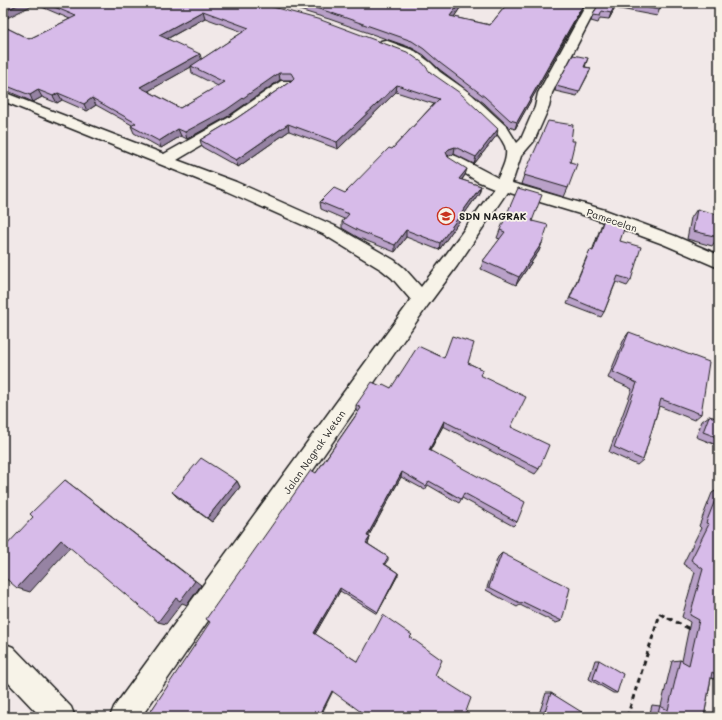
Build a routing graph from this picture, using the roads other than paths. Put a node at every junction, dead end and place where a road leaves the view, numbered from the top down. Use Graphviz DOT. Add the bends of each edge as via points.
graph roads {
  1 [pos="593,3"];
  2 [pos="372,39"];
  3 [pos="286,84"];
  4 [pos="3,96"];
  5 [pos="514,155"];
  6 [pos="164,160"];
  7 [pos="453,160"];
  8 [pos="503,186"];
  9 [pos="719,262"];
  10 [pos="421,300"];
  11 [pos="3,658"];
  12 [pos="61,717"];
  13 [pos="124,717"];
  1 -- 5 [label="street" via="545,93 542,107 527,141"];
  2 -- 5 [label="street" via="411,54 465,96 502,130 513,147"];
  3 -- 6 [label="street" via="233,121"];
  4 -- 6 [label="street"];
  5 -- 8 [label="street, Jalan Nagrak Wetan"];
  6 -- 10 [label="street" via="329,230 388,265"];
  7 -- 8 [label="street, Pamecelan"];
  8 -- 9 [label="street, Pamecelan" via="606,217"];
  8 -- 10 [label="street, Jalan Nagrak Wetan"];
  10 -- 13 [label="street, Jalan Nagrak Wetan"];
  11 -- 12 [label="street"];
}
